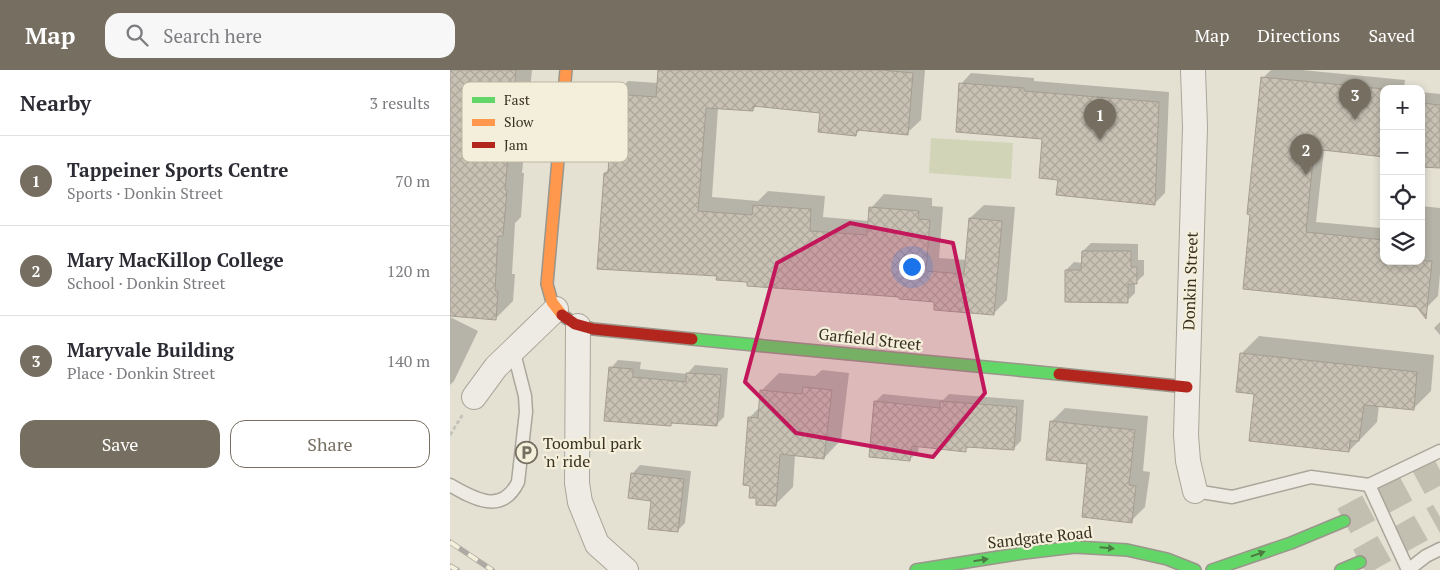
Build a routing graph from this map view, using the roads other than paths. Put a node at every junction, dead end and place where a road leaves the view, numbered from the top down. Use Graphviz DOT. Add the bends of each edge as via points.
graph roads {
  1 [pos="1193,70"];
  2 [pos="558,162"];
  3 [pos="556,309"];
  4 [pos="578,326"];
  5 [pos="513,349"];
  6 [pos="1187,387"];
  7 [pos="474,397"];
  8 [pos="1440,451"];
  9 [pos="450,485"];
  10 [pos="1369,485"];
  11 [pos="1195,491"];
  12 [pos="1344,521"];
  13 [pos="1440,550"];
  14 [pos="1360,562"];
  15 [pos="626,570"];
  16 [pos="916,570"];
  17 [pos="1195,570"];
  18 [pos="1212,570"];
  19 [pos="1341,570"];
  20 [pos="1408,570"];
  1 -- 6 [label="street, Donkin Street" via="1195,127"];
  2 -- 3 [label="main road" via="547,284"];
  3 -- 4 [label="main road"];
  3 -- 5 [label="street"];
  4 -- 6 [label="main road, Garfield Street"];
  4 -- 15 [label="street" via="577,483 580,502 597,544"];
  5 -- 7 [label="street"];
  5 -- 9 [label="lane" via="526,412 518,482 506,498 484,502"];
  6 -- 11 [label="street, Donkin Street" via="1186,435"];
  8 -- 10 [label="lane"];
  10 -- 11 [label="lane" via="1311,477 1232,497"];
  10 -- 20 [label="lane"];
  18 -- 12 [label="main road, one-way"];
  13 -- 20 [label="lane"];
  14 -- 19 [label="main road"];
  16 -- 17 [label="main road, Sandgate Road, one-way" via="1075,547 1127,550 1167,559"];
}
